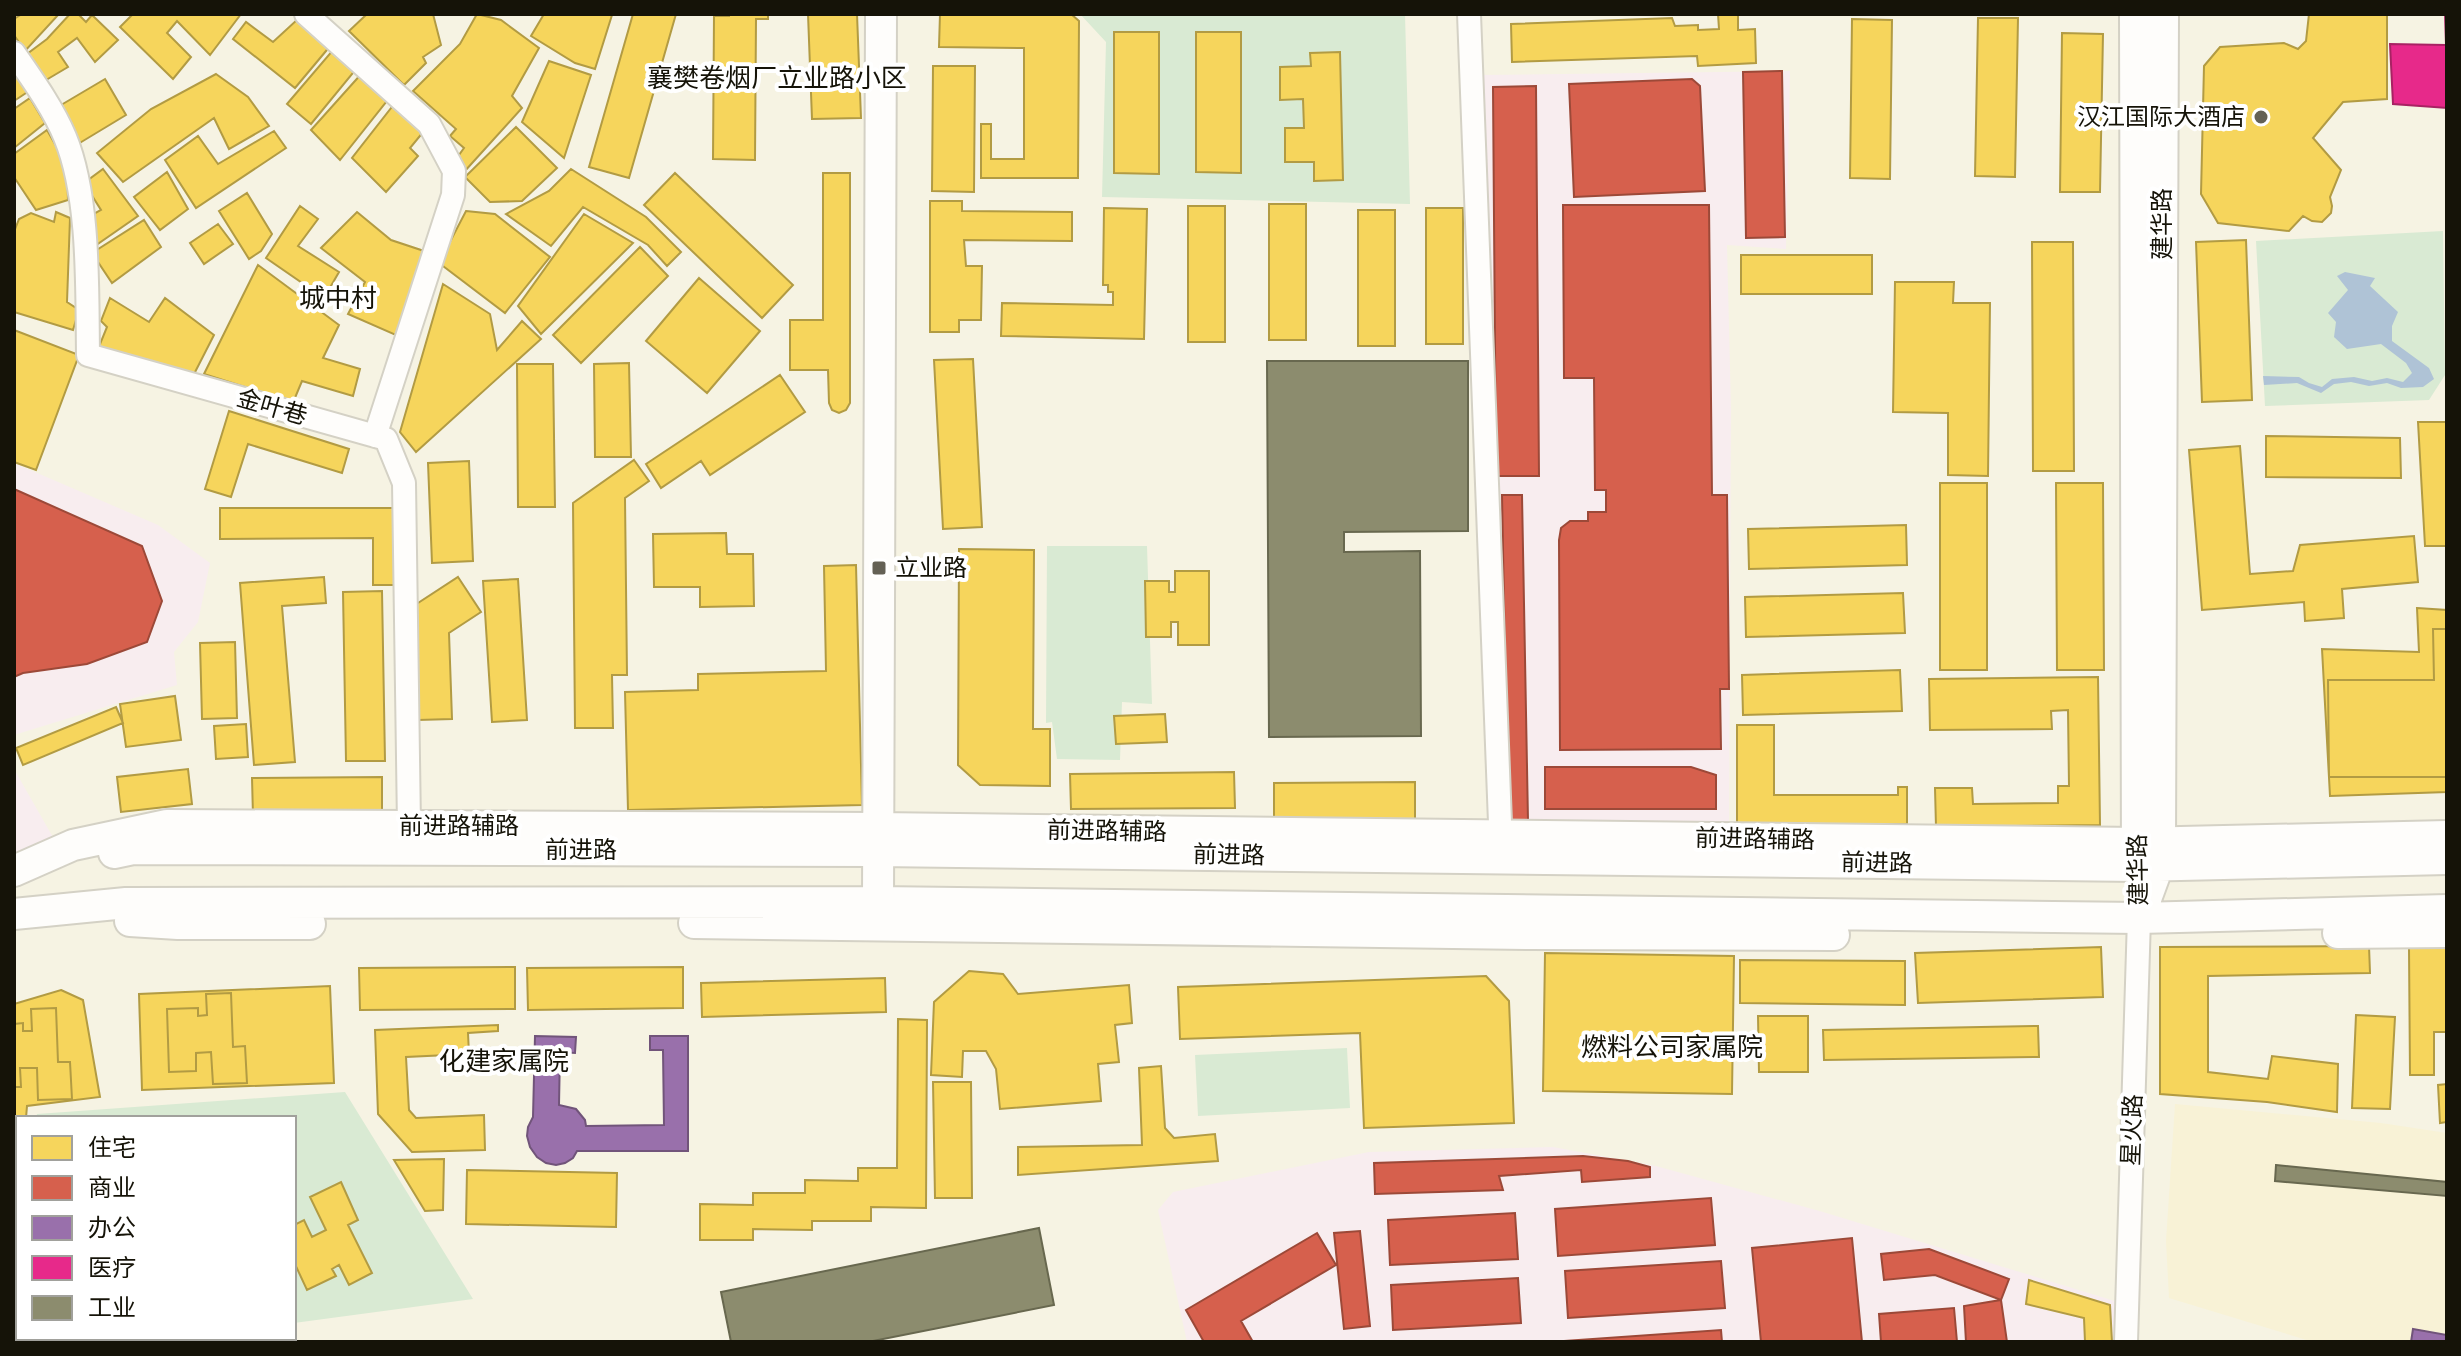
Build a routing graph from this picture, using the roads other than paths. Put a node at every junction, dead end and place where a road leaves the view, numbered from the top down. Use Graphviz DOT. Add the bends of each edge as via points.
graph roads {
  1 [pos="306,14"];
  2 [pos="881,14"];
  3 [pos="1469,14"];
  4 [pos="2135,14"];
  5 [pos="2163,14"];
  6 [pos="14,53"];
  7 [pos="375,436"];
  8 [pos="2149,784"];
  9 [pos="409,826"];
  10 [pos="2447,836"];
  11 [pos="878,840"];
  12 [pos="2196,842"];
  13 [pos="2088,843"];
  14 [pos="1501,847"];
  15 [pos="2148,855"];
  16 [pos="2447,859"];
  17 [pos="2254,863"];
  18 [pos="2035,865"];
  19 [pos="14,874"];
  20 [pos="878,902"];
  21 [pos="86,907"];
  22 [pos="2447,910"];
  23 [pos="14,914"];
  24 [pos="2138,927"];
  25 [pos="2447,932"];
  26 [pos="2126,1342"];
  1 -- 7 [label="street" via="429,124 454,171 453,195"];
  2 -- 11 [label="main road"];
  3 -- 14 [label="street"];
  4 -- 8 [label="main road, 建华路"];
  5 -- 8 [label="main road, 建华路"];
  6 -- 7 [label="street, 金叶巷" via="65,137 82,199 88,355"];
  7 -- 9 [label="street" via="386,439 404,483"];
  8 -- 12 [label="main road"];
  8 -- 13 [label="main road" via="2112,831"];
  8 -- 15 [label="main road, 建华路"];
  9 -- 11 [label="main road, 前进路辅路"];
  9 -- 19 [label="main road, 前进路辅路" via="167,825 73,845"];
  10 -- 12 [label="main road, 前进路辅路"];
  11 -- 14 [label="main road, 前进路"];
  11 -- 19 [label="main road, 前进路" via="133,849"];
  11 -- 20 [label="main road"];
  12 -- 15 [label="main road, 前进路辅路"];
  12 -- 17 [label="main road" via="2217,855"];
  13 -- 14 [label="main road, 前进路辅路"];
  13 -- 15 [label="main road, 前进路辅路"];
  13 -- 18 [label="main road"];
  14 -- 18 [label="main road, 前进路"];
  15 -- 17 [label="main road, 前进路"];
  15 -- 18 [label="main road, 前进路"];
  15 -- 24 [label="main road, 建华路"];
  16 -- 17 [label="main road, 前进路"];
  20 -- 21 [label="main road"];
  20 -- 24 [label="main road"];
  21 -- 23 [label="main road"];
  21 -- 24 [label="main road" via="126,921 178,924 631,922 1528,934"];
  22 -- 24 [label="main road"];
  24 -- 25 [label="main road"];
  24 -- 26 [label="street, 星火路"];
}
